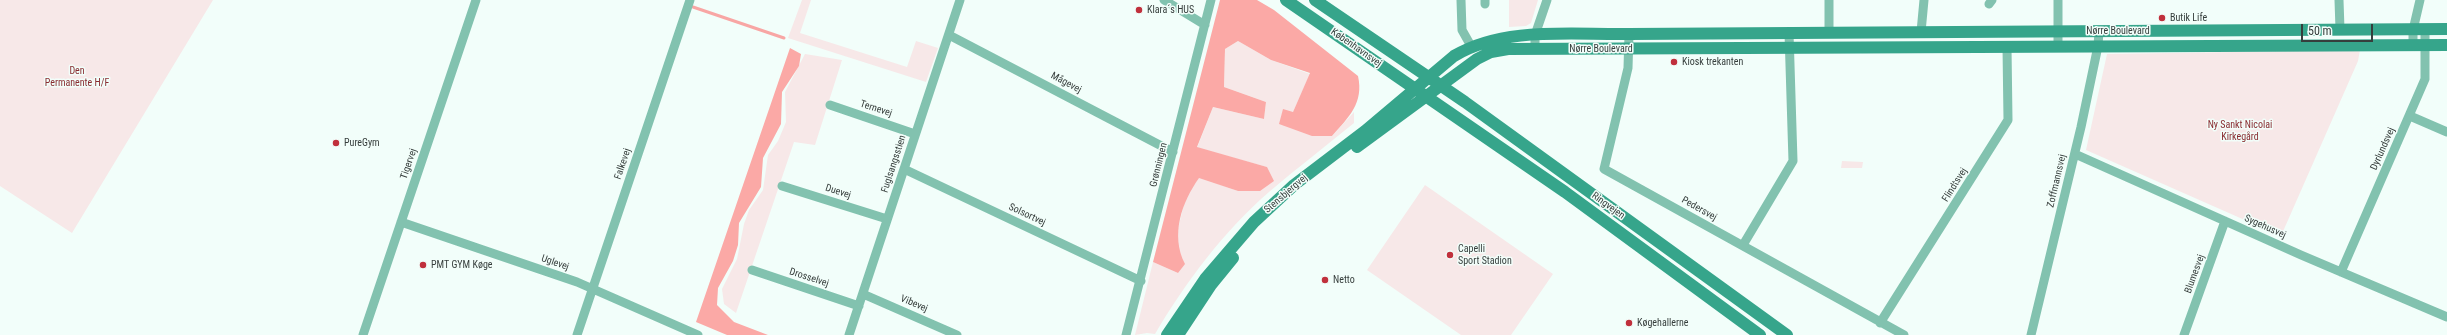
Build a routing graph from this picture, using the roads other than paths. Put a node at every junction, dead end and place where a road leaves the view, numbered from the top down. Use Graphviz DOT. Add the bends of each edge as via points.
graph roads {
  1 [pos="476,0"];
  2 [pos="690,0"];
  3 [pos="960,0"];
  4 [pos="1164,0"];
  5 [pos="1211,0"];
  6 [pos="1286,0"];
  7 [pos="1315,0"];
  8 [pos="1461,0"];
  9 [pos="1547,0"];
  10 [pos="1828,0"];
  11 [pos="1924,0"];
  12 [pos="2058,0"];
  13 [pos="2339,0"];
  14 [pos="2420,0"];
  15 [pos="1206,25"];
  16 [pos="2340,29"];
  17 [pos="2447,29"];
  18 [pos="2419,30"];
  19 [pos="2058,31"];
  20 [pos="2099,31"];
  21 [pos="1921,32"];
  22 [pos="1788,33"];
  23 [pos="1828,33"];
  24 [pos="1629,34"];
  25 [pos="949,35"];
  26 [pos="1535,35"];
  27 [pos="2419,44"];
  28 [pos="2447,45"];
  29 [pos="1470,46"];
  30 [pos="2007,46"];
  31 [pos="2058,46"];
  32 [pos="2098,46"];
  33 [pos="1628,48"];
  34 [pos="1789,48"];
  35 [pos="1535,49"];
  36 [pos="1430,77"];
  37 [pos="1442,86"];
  38 [pos="1415,89"];
  39 [pos="1426,96"];
  40 [pos="830,105"];
  41 [pos="2410,116"];
  42 [pos="2447,132"];
  43 [pos="915,134"];
  44 [pos="1173,152"];
  45 [pos="2074,154"];
  46 [pos="904,169"];
  47 [pos="782,186"];
  48 [pos="887,220"];
  49 [pos="2226,221"];
  50 [pos="401,222"];
  51 [pos="1743,245"];
  52 [pos="752,270"];
  53 [pos="2341,272"];
  54 [pos="1141,281"];
  55 [pos="592,289"];
  56 [pos="863,294"];
  57 [pos="859,306"];
  58 [pos="2447,316"];
  59 [pos="1880,323"];
  60 [pos="363,335"];
  61 [pos="577,335"];
  62 [pos="698,335"];
  63 [pos="850,335"];
  64 [pos="958,335"];
  65 [pos="1126,335"];
  66 [pos="1167,335"];
  67 [pos="1178,335"];
  68 [pos="1760,335"];
  69 [pos="1787,335"];
  70 [pos="1904,335"];
  71 [pos="2031,335"];
  72 [pos="2184,335"];
  1 -- 50 [label="street, Tigervej"];
  2 -- 55 [label="street, Falkevej"];
  3 -- 25 [label="street, Fuglsangsstien"];
  4 -- 15 [label="street"];
  5 -- 15 [label="street, Grønningen"];
  6 -- 38 [label="street, Københavnsvej"];
  7 -- 36 [label="street, Københavnsvej"];
  8 -- 29 [label="street" via="1462,30"];
  9 -- 26 [label="street"];
  10 -- 23 [label="street"];
  11 -- 21 [label="street"];
  12 -- 19 [label="street"];
  13 -- 16 [label="street"];
  14 -- 18 [label="street, Dyrlundsvej"];
  15 -- 44 [label="street, Grønningen"];
  16 -- 18 [label="street, Nørre Boulevard"];
  16 -- 20 [label="street, Nørre Boulevard"];
  17 -- 18 [label="street, Nørre Boulevard"];
  18 -- 27 [label="street, Dyrlundsvej"];
  19 -- 20 [label="street, Nørre Boulevard"];
  19 -- 21 [label="street, Nørre Boulevard"];
  19 -- 31 [label="street"];
  20 -- 32 [label="street, Zoffmannsvej"];
  21 -- 23 [label="street, Nørre Boulevard"];
  22 -- 23 [label="street, Nørre Boulevard"];
  22 -- 24 [label="street, Nørre Boulevard"];
  22 -- 34 [label="street"];
  24 -- 26 [label="street, Nørre Boulevard"];
  24 -- 33 [label="street, Pedersvej"];
  25 -- 43 [label="street, Fuglsangsstien"];
  25 -- 44 [label="street, Mågevej"];
  26 -- 29 [label="street, Nørre Boulevard" via="1492,39"];
  26 -- 35 [label="street"];
  27 -- 28 [label="street, Nørre Boulevard"];
  27 -- 32 [label="street, Nørre Boulevard"];
  27 -- 41 [label="street, Dyrlundsvej" via="2425,79"];
  29 -- 36 [label="street, Nørre Boulevard"];
  30 -- 31 [label="street, Nørre Boulevard"];
  30 -- 34 [label="street, Nørre Boulevard"];
  30 -- 59 [label="street, Flindtsvej" via="2008,120"];
  31 -- 32 [label="street, Nørre Boulevard"];
  32 -- 45 [label="street, Zoffmannsvej"];
  33 -- 34 [label="street, Nørre Boulevard"];
  33 -- 35 [label="street, Nørre Boulevard"];
  33 -- 51 [label="street, Pedersvej" via="1628,68 1604,169"];
  34 -- 51 [label="street" via="1793,161"];
  35 -- 37 [label="street, Nørre Boulevard" via="1491,52 1477,59"];
  36 -- 37 [label="street, Ringvejen"];
  36 -- 38 [label="street, Stensbjergvej"];
  37 -- 39 [label="street, Nørre Boulevard"];
  37 -- 69 [label="street, Ringvejen"];
  38 -- 39 [label="street, Københavnsvej"];
  38 -- 66 [label="street, Stensbjergvej" via="1294,186 1254,222 1205,279"];
  39 -- 67 [label="street, Stensbjergvej" via="1333,164 1260,227 1211,285"];
  39 -- 68 [label="street, Ringvejen" via="1565,192"];
  40 -- 43 [label="street, Ternevej"];
  41 -- 42 [label="street"];
  41 -- 53 [label="street, Dyrlundsvej"];
  43 -- 46 [label="street, Fuglsangsstien"];
  44 -- 54 [label="street, Grønningen"];
  45 -- 49 [label="street, Sygehusvej"];
  45 -- 71 [label="street, Zoffmannsvej"];
  46 -- 48 [label="street, Fuglsangsstien"];
  46 -- 54 [label="street, Solsortvej"];
  47 -- 48 [label="street, Duevej"];
  48 -- 56 [label="street, Fuglsangsstien"];
  49 -- 53 [label="street, Sygehusvej"];
  49 -- 72 [label="street, Blumesvej"];
  50 -- 55 [label="street, Uglevej"];
  50 -- 60 [label="street, Tigervej"];
  51 -- 59 [label="street, Pedersvej"];
  52 -- 57 [label="street, Drosselvej"];
  53 -- 58 [label="street, Sygehusvej"];
  54 -- 65 [label="street, Grønningen"];
  55 -- 61 [label="street, Falkevej"];
  55 -- 62 [label="street, Uglevej"];
  56 -- 57 [label="street, Fuglsangsstien"];
  56 -- 64 [label="street, Vibevej"];
  57 -- 63 [label="street, Fuglsangsstien"];
  59 -- 70 [label="street, Pedersvej"];
}
